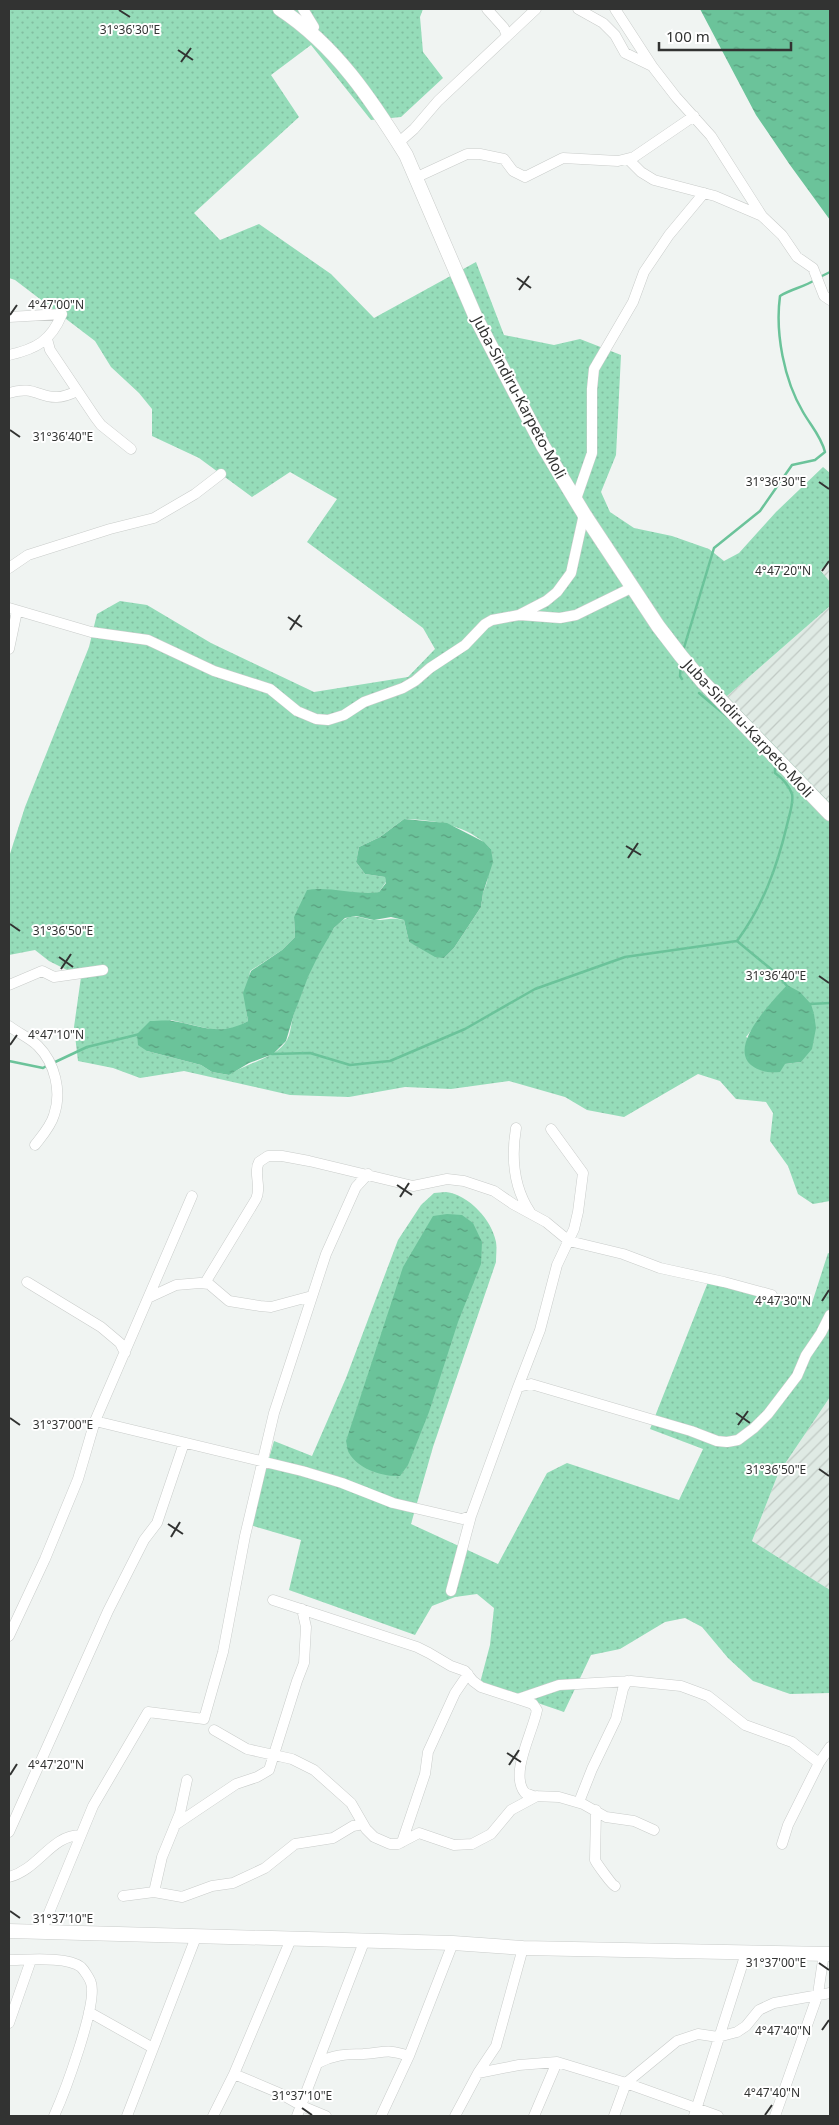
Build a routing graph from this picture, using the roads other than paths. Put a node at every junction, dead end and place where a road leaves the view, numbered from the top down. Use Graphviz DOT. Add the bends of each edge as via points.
graph roads {
  1 [pos="280,9"];
  2 [pos="303,9"];
  3 [pos="487,9"];
  4 [pos="536,9"];
  5 [pos="578,9"];
  6 [pos="615,9"];
  7 [pos="314,27"];
  8 [pos="507,36"];
  9 [pos="652,66"];
  10 [pos="694,116"];
  11 [pos="398,143"];
  12 [pos="628,159"];
  13 [pos="415,178"];
  14 [pos="704,193"];
  15 [pos="762,216"];
  16 [pos="830,300"];
  17 [pos="9,317"];
  18 [pos="47,339"];
  19 [pos="9,355"];
  20 [pos="77,392"];
  21 [pos="9,393"];
  22 [pos="131,449"];
  23 [pos="221,474"];
  24 [pos="576,499"];
  25 [pos="584,514"];
  26 [pos="9,568"];
  27 [pos="633,587"];
  28 [pos="13,609"];
  29 [pos="519,615"];
  30 [pos="9,649"];
  31 [pos="830,814"];
  32 [pos="104,970"];
  33 [pos="9,985"];
  34 [pos="9,1026"];
  35 [pos="516,1128"];
  36 [pos="551,1129"];
  37 [pos="35,1145"];
  38 [pos="368,1174"];
  39 [pos="192,1196"];
  40 [pos="531,1213"];
  41 [pos="569,1241"];
  42 [pos="27,1282"];
  43 [pos="205,1283"];
  44 [pos="772,1295"];
  45 [pos="312,1296"];
  46 [pos="150,1297"];
  47 [pos="830,1315"];
  48 [pos="125,1353"];
  49 [pos="518,1387"];
  50 [pos="95,1421"];
  51 [pos="184,1443"];
  52 [pos="262,1463"];
  53 [pos="471,1516"];
  54 [pos="451,1591"];
  55 [pos="273,1600"];
  56 [pos="302,1609"];
  57 [pos="9,1636"];
  58 [pos="468,1674"];
  59 [pos="627,1681"];
  60 [pos="518,1699"];
  61 [pos="214,1730"];
  62 [pos="830,1747"];
  63 [pos="273,1755"];
  64 [pos="819,1763"];
  65 [pos="188,1780"];
  66 [pos="520,1785"];
  67 [pos="537,1796"];
  68 [pos="579,1802"];
  69 [pos="511,1810"];
  70 [pos="596,1810"];
  71 [pos="363,1824"];
  72 [pos="175,1825"];
  73 [pos="654,1830"];
  74 [pos="9,1832"];
  75 [pos="81,1835"];
  76 [pos="402,1842"];
  77 [pos="782,1844"];
  78 [pos="9,1876"];
  79 [pos="615,1886"];
  80 [pos="154,1892"];
  81 [pos="123,1896"];
  82 [pos="9,1931"];
  83 [pos="41,1932"];
  84 [pos="196,1937"];
  85 [pos="291,1939"];
  86 [pos="364,1942"];
  87 [pos="453,1943"];
  88 [pos="522,1948"];
  89 [pos="746,1953"];
  90 [pos="827,1953"];
  91 [pos="9,1960"];
  92 [pos="31,1960"];
  93 [pos="830,1993"];
  94 [pos="818,1994"];
  95 [pos="89,2012"];
  96 [pos="9,2023"];
  97 [pos="718,2037"];
  98 [pos="153,2048"];
  99 [pos="409,2056"];
  100 [pos="557,2062"];
  101 [pos="318,2063"];
  102 [pos="478,2073"];
  103 [pos="234,2074"];
  104 [pos="626,2083"];
  105 [pos="302,2106"];
  106 [pos="695,2112"];
  107 [pos="54,2116"];
  108 [pos="126,2116"];
  109 [pos="213,2116"];
  110 [pos="297,2116"];
  111 [pos="326,2116"];
  112 [pos="380,2116"];
  113 [pos="455,2116"];
  114 [pos="534,2116"];
  115 [pos="614,2116"];
  116 [pos="718,2116"];
  117 [pos="775,2116"];
  1 -- 11 [label="main road, Juba-Sindiru-Karpeto-Moli" via="307,28 344,65 365,90"];
  2 -- 7 [label="street"];
  3 -- 8 [label="street"];
  4 -- 8 [label="street"];
  5 -- 9 [label="street" via="603,23 615,35 625,53"];
  6 -- 9 [label="street"];
  8 -- 11 [label="street"];
  9 -- 10 [label="street"];
  10 -- 12 [label="street"];
  10 -- 15 [label="street" via="711,136"];
  11 -- 13 [label="main road, Juba-Sindiru-Karpeto-Moli"];
  12 -- 13 [label="street" via="618,162 563,158 525,176 513,171 504,159 467,154"];
  12 -- 14 [label="street" via="654,180"];
  13 -- 24 [label="main road, Juba-Sindiru-Karpeto-Moli" via="476,318 542,446"];
  14 -- 15 [label="street"];
  14 -- 24 [label="street" via="644,272 633,302 594,369 592,453"];
  15 -- 16 [label="street" via="782,235 797,257 813,268 824,296"];
  17 -- 18 [label="street" via="62,314"];
  18 -- 19 [label="street" via="23,352"];
  18 -- 20 [label="street" via="50,350"];
  20 -- 21 [label="street" via="55,398 28,390"];
  20 -- 22 [label="street" via="102,425"];
  23 -- 26 [label="street" via="154,518 28,555"];
  24 -- 25 [label="main road, Juba-Sindiru-Karpeto-Moli"];
  25 -- 27 [label="main road, Juba-Sindiru-Karpeto-Moli"];
  25 -- 29 [label="street" via="571,573 546,602"];
  27 -- 29 [label="street" via="576,614 560,618"];
  27 -- 31 [label="main road, Juba-Sindiru-Karpeto-Moli" via="658,626 702,681"];
  28 -- 29 [label="street" via="91,632 148,640 214,671 270,689 297,711 328,720 415,681 465,645 484,624"];
  28 -- 30 [label="street"];
  32 -- 33 [label="street" via="54,977 42,971"];
  34 -- 37 [label="street" via="36,1044 51,1064 54,1075 54,1115"];
  35 -- 40 [label="street" via="513,1148 515,1178"];
  36 -- 41 [label="street" via="582,1173 578,1212"];
  38 -- 40 [label="street" via="414,1186 447,1179 464,1181 489,1189"];
  38 -- 43 [label="street" via="282,1156 263,1158 257,1166 259,1193"];
  38 -- 45 [label="street" via="356,1187 326,1254"];
  39 -- 46 [label="street"];
  40 -- 41 [label="street" via="553,1226"];
  41 -- 44 [label="street" via="623,1254 660,1268"];
  41 -- 49 [label="street" via="556,1265 540,1330"];
  42 -- 48 [label="street" via="101,1327 120,1342"];
  43 -- 45 [label="street" via="229,1301 260,1306 272,1307"];
  43 -- 46 [label="street" via="176,1285"];
  45 -- 52 [label="street" via="274,1413"];
  46 -- 48 [label="street"];
  47 -- 49 [label="street" via="797,1376 768,1414 738,1440 717,1441 530,1384"];
  48 -- 50 [label="street"];
  49 -- 53 [label="street"];
  50 -- 51 [label="street"];
  50 -- 57 [label="street" via="78,1480"];
  51 -- 52 [label="street"];
  51 -- 74 [label="street" via="157,1523 144,1540 108,1611"];
  52 -- 53 [label="street" via="342,1483 415,1509 462,1518"];
  52 -- 75 [label="street" via="223,1652 204,1720 148,1712 93,1806"];
  53 -- 54 [label="street"];
  55 -- 56 [label="street"];
  56 -- 58 [label="street" via="417,1647"];
  56 -- 63 [label="street" via="306,1627 304,1663"];
  58 -- 60 [label="street" via="482,1687"];
  58 -- 76 [label="street" via="455,1693 428,1752 425,1774"];
  59 -- 60 [label="street" via="559,1686"];
  59 -- 64 [label="street" via="690,1688 708,1696 745,1725 792,1742"];
  59 -- 68 [label="street" via="616,1719"];
  60 -- 66 [label="street" via="533,1704 537,1710 520,1769"];
  61 -- 63 [label="street" via="247,1749"];
  62 -- 64 [label="street"];
  63 -- 71 [label="street" via="292,1759 314,1770 351,1803"];
  63 -- 72 [label="street" via="265,1773 236,1784"];
  64 -- 77 [label="street"];
  65 -- 72 [label="street"];
  66 -- 67 [label="street" via="528,1795"];
  66 -- 69 [label="street"];
  67 -- 68 [label="street"];
  67 -- 69 [label="street"];
  68 -- 70 [label="street"];
  69 -- 76 [label="street" via="491,1834 472,1844 454,1845 418,1834"];
  70 -- 73 [label="street" via="606,1817 634,1821"];
  70 -- 79 [label="street" via="595,1860"];
  71 -- 76 [label="street" via="374,1838 390,1844"];
  71 -- 80 [label="street" via="333,1838 295,1844 265,1868 233,1883 212,1886 182,1897"];
  72 -- 80 [label="street" via="162,1858"];
  75 -- 78 [label="street" via="59,1840 32,1866"];
  75 -- 83 [label="street"];
  80 -- 81 [label="street"];
  82 -- 83 [label="main road"];
  83 -- 84 [label="main road"];
  84 -- 85 [label="main road"];
  84 -- 98 [label="street"];
  85 -- 86 [label="main road"];
  85 -- 103 [label="street"];
  86 -- 87 [label="main road"];
  86 -- 101 [label="street"];
  87 -- 88 [label="main road"];
  87 -- 99 [label="street"];
  88 -- 89 [label="main road"];
  88 -- 102 [label="street" via="496,2046"];
  89 -- 90 [label="main road"];
  89 -- 97 [label="street"];
  90 -- 94 [label="street"];
  91 -- 92 [label="street"];
  92 -- 95 [label="street" via="68,1961 81,1967 91,1983"];
  92 -- 96 [label="street"];
  93 -- 94 [label="street"];
  94 -- 97 [label="street" via="774,2003 759,2010 737,2032"];
  94 -- 117 [label="street"];
  95 -- 98 [label="street"];
  95 -- 107 [label="street"];
  97 -- 104 [label="street" via="698,2034 677,2041"];
  97 -- 106 [label="street"];
  98 -- 108 [label="street"];
  99 -- 101 [label="street" via="387,2050 344,2053"];
  99 -- 112 [label="street"];
  100 -- 102 [label="street"];
  100 -- 104 [label="street"];
  100 -- 114 [label="street"];
  101 -- 105 [label="street"];
  102 -- 113 [label="street"];
  103 -- 105 [label="street"];
  103 -- 109 [label="street"];
  104 -- 106 [label="street"];
  104 -- 115 [label="street"];
  105 -- 110 [label="street"];
  105 -- 111 [label="street"];
  106 -- 116 [label="street"];
}
